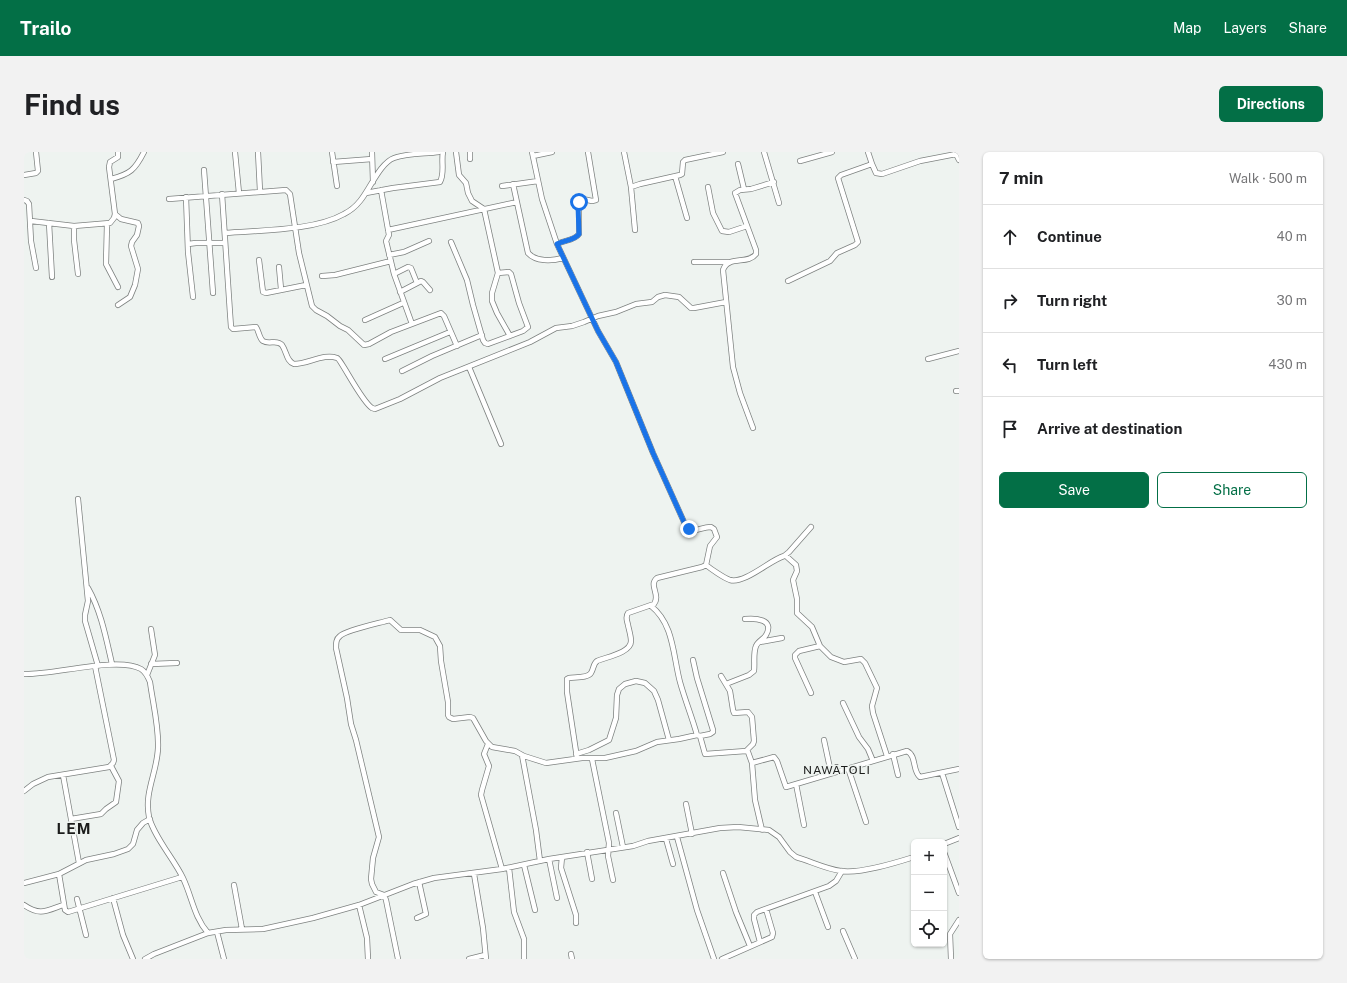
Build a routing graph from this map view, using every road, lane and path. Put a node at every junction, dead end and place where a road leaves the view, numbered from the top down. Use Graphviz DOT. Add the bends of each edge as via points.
graph roads {
  1 [pos="36,152"];
  2 [pos="118,152"];
  3 [pos="144,152"];
  4 [pos="235,152"];
  5 [pos="258,152"];
  6 [pos="332,152"];
  7 [pos="372,152"];
  8 [pos="439,152"];
  9 [pos="443,152"];
  10 [pos="456,152"];
  11 [pos="470,152"];
  12 [pos="552,152"];
  13 [pos="588,152"];
  14 [pos="624,152"];
  15 [pos="724,152"];
  16 [pos="764,152"];
  17 [pos="832,152"];
  18 [pos="868,152"];
  19 [pos="955,153"];
  20 [pos="532,154"];
  21 [pos="372,159"];
  22 [pos="470,159"];
  23 [pos="959,160"];
  24 [pos="800,161"];
  25 [pos="333,162"];
  26 [pos="738,164"];
  27 [pos="872,164"];
  28 [pos="204,170"];
  29 [pos="24,175"];
  30 [pos="675,176"];
  31 [pos="110,179"];
  32 [pos="538,181"];
  33 [pos="373,182"];
  34 [pos="774,182"];
  35 [pos="513,184"];
  36 [pos="337,186"];
  37 [pos="502,186"];
  38 [pos="631,187"];
  39 [pos="708,187"];
  40 [pos="744,189"];
  41 [pos="381,190"];
  42 [pos="260,191"];
  43 [pos="239,193"];
  44 [pos="366,193"];
  45 [pos="222,194"];
  46 [pos="205,195"];
  47 [pos="186,197"];
  48 [pos="169,198"];
  49 [pos="24,200"];
  50 [pos="517,202"];
  51 [pos="779,203"];
  52 [pos="484,209"];
  53 [pos="27,212"];
  54 [pos="115,214"];
  55 [pos="687,218"];
  56 [pos="31,220"];
  57 [pos="49,223"];
  58 [pos="107,224"];
  59 [pos="74,226"];
  60 [pos="747,226"];
  61 [pos="295,228"];
  62 [pos="388,230"];
  63 [pos="634,230"];
  64 [pos="225,233"];
  65 [pos="429,241"];
  66 [pos="451,242"];
  67 [pos="225,243"];
  68 [pos="188,244"];
  69 [pos="209,244"];
  70 [pos="557,244"];
  71 [pos="389,255"];
  72 [pos="563,258"];
  73 [pos="259,260"];
  74 [pos="391,261"];
  75 [pos="694,262"];
  76 [pos="729,262"];
  77 [pos="279,267"];
  78 [pos="36,268"];
  79 [pos="498,273"];
  80 [pos="78,274"];
  81 [pos="394,274"];
  82 [pos="322,276"];
  83 [pos="52,277"];
  84 [pos="788,281"];
  85 [pos="417,283"];
  86 [pos="306,285"];
  87 [pos="118,287"];
  88 [pos="281,289"];
  89 [pos="430,290"];
  90 [pos="400,292"];
  91 [pos="213,293"];
  92 [pos="193,297"];
  93 [pos="403,302"];
  94 [pos="726,302"];
  95 [pos="118,305"];
  96 [pos="592,319"];
  97 [pos="365,320"];
  98 [pos="412,324"];
  99 [pos="450,332"];
  100 [pos="482,335"];
  101 [pos="510,336"];
  102 [pos="457,346"];
  103 [pos="959,351"];
  104 [pos="928,359"];
  105 [pos="385,360"];
  106 [pos="469,367"];
  107 [pos="402,371"];
  108 [pos="753,428"];
  109 [pos="501,444"];
  110 [pos="78,499"];
  111 [pos="811,527"];
  112 [pos="784,556"];
  113 [pos="706,565"];
  114 [pos="87,586"];
  115 [pos="651,606"];
  116 [pos="745,619"];
  117 [pos="151,629"];
  118 [pos="782,638"];
  119 [pos="758,643"];
  120 [pos="820,646"];
  121 [pos="693,660"];
  122 [pos="177,663"];
  123 [pos="112,664"];
  124 [pos="151,664"];
  125 [pos="97,666"];
  126 [pos="24,673"];
  127 [pos="147,675"];
  128 [pos="721,676"];
  129 [pos="726,684"];
  130 [pos="811,693"];
  131 [pos="843,703"];
  132 [pos="699,735"];
  133 [pos="669,740"];
  134 [pos="824,740"];
  135 [pos="488,744"];
  136 [pos="746,751"];
  137 [pos="893,754"];
  138 [pos="522,755"];
  139 [pos="577,756"];
  140 [pos="887,756"];
  141 [pos="592,759"];
  142 [pos="872,761"];
  143 [pos="752,763"];
  144 [pos="111,766"];
  145 [pos="848,768"];
  146 [pos="959,769"];
  147 [pos="831,773"];
  148 [pos="942,773"];
  149 [pos="63,775"];
  150 [pos="898,775"];
  151 [pos="796,784"];
  152 [pos="24,790"];
  153 [pos="686,804"];
  154 [pos="616,813"];
  155 [pos="71,820"];
  156 [pos="150,820"];
  157 [pos="866,822"];
  158 [pos="804,824"];
  159 [pos="959,827"];
  160 [pos="762,830"];
  161 [pos="692,834"];
  162 [pos="677,837"];
  163 [pos="959,838"];
  164 [pos="666,839"];
  165 [pos="947,843"];
  166 [pos="623,847"];
  167 [pos="609,849"];
  168 [pos="587,852"];
  169 [pos="562,857"];
  170 [pos="911,858"];
  171 [pos="549,859"];
  172 [pos="947,860"];
  173 [pos="540,861"];
  174 [pos="79,863"];
  175 [pos="673,864"];
  176 [pos="524,865"];
  177 [pos="509,868"];
  178 [pos="502,869"];
  179 [pos="842,871"];
  180 [pos="724,873"];
  181 [pos="59,874"];
  182 [pos="474,874"];
  183 [pos="182,877"];
  184 [pos="592,879"];
  185 [pos="613,880"];
  186 [pos="419,882"];
  187 [pos="24,883"];
  188 [pos="234,885"];
  189 [pos="815,892"];
  190 [pos="959,893"];
  191 [pos="384,895"];
  192 [pos="113,898"];
  193 [pos="557,898"];
  194 [pos="77,899"];
  195 [pos="24,905"];
  196 [pos="63,905"];
  197 [pos="359,905"];
  198 [pos="766,909"];
  199 [pos="79,910"];
  200 [pos="535,910"];
  201 [pos="417,918"];
  202 [pos="959,920"];
  203 [pos="576,923"];
  204 [pos="828,927"];
  205 [pos="242,929"];
  206 [pos="843,931"];
  207 [pos="217,932"];
  208 [pos="208,933"];
  209 [pos="86,935"];
  210 [pos="760,942"];
  211 [pos="750,946"];
  212 [pos="571,954"];
  213 [pos="485,957"];
  214 [pos="732,957"];
  215 [pos="133,959"];
  216 [pos="145,959"];
  217 [pos="224,959"];
  218 [pos="368,959"];
  219 [pos="398,959"];
  220 [pos="469,959"];
  221 [pos="524,959"];
  222 [pos="572,959"];
  223 [pos="714,959"];
  224 [pos="722,959"];
  225 [pos="855,959"];
  226 [pos="951,959"];
  1 -- 29 [label="street" via="38,171"];
  2 -- 31 [label="street" via="117,159 109,164"];
  3 -- 31 [label="street" via="130,173"];
  4 -- 43 [label="street"];
  5 -- 42 [label="street"];
  6 -- 25 [label="street"];
  7 -- 21 [label="street"];
  8 -- 33 [label="street" via="394,158 388,161"];
  9 -- 41 [label="street" via="440,182"];
  10 -- 52 [label="street" via="459,175 466,183 472,201"];
  11 -- 22 [label="street"];
  12 -- 20 [label="street"];
  13 -- 70 [label="street" via="596,200 583,199 579,202 579,234"];
  14 -- 38 [label="street"];
  15 -- 30 [label="street" via="685,160 682,162 682,174"];
  16 -- 34 [label="street"];
  17 -- 24 [label="street"];
  18 -- 27 [label="street"];
  19 -- 23 [label="street"];
  19 -- 27 [label="street" via="882,174 876,173"];
  20 -- 32 [label="street"];
  21 -- 25 [label="street"];
  21 -- 33 [label="street"];
  25 -- 36 [label="street"];
  26 -- 40 [label="street"];
  27 -- 84 [label="street" via="838,178 851,223 859,239 857,244 839,252 830,261"];
  28 -- 46 [label="street"];
  30 -- 38 [label="street"];
  30 -- 55 [label="street"];
  31 -- 54 [label="street"];
  32 -- 35 [label="street"];
  32 -- 70 [label="street"];
  33 -- 44 [label="street"];
  34 -- 40 [label="street"];
  34 -- 51 [label="street"];
  35 -- 37 [label="street"];
  35 -- 50 [label="street"];
  38 -- 63 [label="street"];
  39 -- 60 [label="street" via="713,213 722,231 729,232"];
  40 -- 60 [label="street" via="737,191 735,196"];
  41 -- 44 [label="street"];
  41 -- 62 [label="street"];
  42 -- 43 [label="street"];
  42 -- 61 [label="street" via="289,191"];
  43 -- 45 [label="street"];
  44 -- 61 [label="street" via="345,214 325,222"];
  45 -- 46 [label="street"];
  45 -- 64 [label="street"];
  46 -- 47 [label="street"];
  46 -- 69 [label="street"];
  47 -- 48 [label="street"];
  47 -- 68 [label="street"];
  49 -- 53 [label="street" via="28,202"];
  50 -- 52 [label="street"];
  50 -- 72 [label="street" via="528,253 544,260"];
  52 -- 62 [label="street"];
  52 -- 79 [label="street"];
  53 -- 56 [label="street"];
  54 -- 58 [label="street" via="112,221"];
  54 -- 95 [label="street" via="140,226 131,246 138,269 135,285 130,297"];
  56 -- 57 [label="street"];
  56 -- 78 [label="street"];
  57 -- 59 [label="street"];
  57 -- 83 [label="street"];
  58 -- 59 [label="street"];
  58 -- 87 [label="street" via="106,264"];
  59 -- 80 [label="street"];
  60 -- 76 [label="street" via="756,254 751,258"];
  61 -- 64 [label="street"];
  61 -- 86 [label="street"];
  62 -- 71 [label="street" via="386,241"];
  64 -- 67 [label="street"];
  65 -- 71 [label="street" via="404,252"];
  66 -- 100 [label="street" via="468,280"];
  67 -- 69 [label="street"];
  67 -- 106 [label="street" via="231,327 256,327 262,340 278,342 288,360 294,364 326,357 340,359 360,394 372,408 400,399 440,378"];
  68 -- 69 [label="street"];
  68 -- 92 [label="street"];
  69 -- 91 [label="street"];
  70 -- 72 [label="street"];
  71 -- 74 [label="street"];
  72 -- 96 [label="street"];
  73 -- 88 [label="street" via="263,292"];
  74 -- 81 [label="street"];
  74 -- 82 [label="street" via="335,276"];
  75 -- 76 [label="street"];
  76 -- 94 [label="street" via="723,270"];
  77 -- 88 [label="street"];
  79 -- 101 [label="street" via="492,301"];
  79 -- 101 [label="street" via="511,274 528,325 526,330"];
  81 -- 85 [label="street" via="411,268"];
  81 -- 90 [label="street"];
  85 -- 89 [label="street" via="423,282"];
  85 -- 90 [label="street"];
  86 -- 88 [label="street"];
  86 -- 98 [label="street" via="312,306 348,330 364,345"];
  90 -- 93 [label="street"];
  93 -- 97 [label="street"];
  93 -- 98 [label="street"];
  94 -- 96 [label="street" via="691,308 679,297 665,295 652,302 636,304"];
  94 -- 108 [label="street" via="733,367"];
  96 -- 106 [label="street" via="556,328 530,342"];
  96 -- 113 [label="street" via="616,362 684,522 693,531 711,527 717,534 710,546"];
  98 -- 99 [label="street" via="441,313"];
  99 -- 102 [label="street"];
  99 -- 105 [label="street"];
  100 -- 101 [label="street" via="488,344"];
  100 -- 102 [label="street"];
  102 -- 107 [label="street"];
  103 -- 104 [label="street"];
  106 -- 109 [label="street"];
  110 -- 114 [label="street"];
  111 -- 112 [label="street"];
  112 -- 113 [label="street" via="756,572 735,580 730,580"];
  112 -- 120 [label="street" via="797,568 793,580 798,613 812,627"];
  113 -- 115 [label="street" via="654,580 656,601"];
  114 -- 123 [label="street" via="99,611"];
  114 -- 125 [label="street" via="88,601 85,615"];
  115 -- 132 [label="street" via="661,615 671,638 683,690"];
  115 -- 139 [label="street" via="631,611 626,615 631,641 627,649 594,663 592,672 587,676 567,679"];
  116 -- 119 [label="street" via="759,618 766,624 768,630"];
  117 -- 124 [label="street" via="155,649"];
  118 -- 119 [label="street"];
  119 -- 129 [label="street" via="754,671"];
  120 -- 130 [label="street" via="799,652 794,658"];
  120 -- 140 [label="street" via="838,660 844,662 861,659 866,662 877,688 872,706 873,713"];
  121 -- 132 [label="street" via="713,730 710,734"];
  122 -- 124 [label="street"];
  123 -- 125 [label="street"];
  123 -- 127 [label="street" via="133,667"];
  124 -- 127 [label="street"];
  125 -- 126 [label="street" via="48,673"];
  125 -- 144 [label="street" via="114,760"];
  127 -- 156 [label="street" via="158,748 147,800"];
  128 -- 129 [label="street"];
  129 -- 136 [label="street" via="731,694 734,713 748,712 752,717 754,741"];
  131 -- 142 [label="street"];
  132 -- 133 [label="street"];
  132 -- 136 [label="street" via="704,754"];
  133 -- 139 [label="street" via="654,691 645,682 636,681 625,684 618,692 616,718 609,740"];
  133 -- 141 [label="street" via="620,755"];
  134 -- 147 [label="street"];
  135 -- 138 [label="street"];
  135 -- 178 [label="street" via="484,754 489,766 482,795"];
  135 -- 191 [label="street" via="473,718 451,719 448,715 440,646 430,634 420,630 401,630 390,620 348,632 337,640 336,648 352,724 379,837 372,858 371,879 376,892"];
  136 -- 143 [label="street" via="750,754"];
  137 -- 140 [label="street"];
  137 -- 148 [label="street" via="910,752 916,773 920,777"];
  137 -- 150 [label="street"];
  138 -- 139 [label="street" via="546,763"];
  138 -- 173 [label="street"];
  139 -- 141 [label="street"];
  140 -- 142 [label="street"];
  141 -- 167 [label="street"];
  142 -- 145 [label="street"];
  143 -- 151 [label="street" via="774,757 786,787"];
  143 -- 160 [label="street" via="755,800"];
  144 -- 149 [label="street"];
  144 -- 155 [label="street" via="119,781 116,802 101,814"];
  145 -- 147 [label="street"];
  145 -- 157 [label="street"];
  146 -- 148 [label="street"];
  147 -- 151 [label="street"];
  148 -- 159 [label="street"];
  149 -- 152 [label="street" via="41,780"];
  149 -- 155 [label="street"];
  151 -- 158 [label="street"];
  153 -- 161 [label="street"];
  154 -- 166 [label="street"];
  155 -- 174 [label="street"];
  156 -- 174 [label="street" via="137,830 133,844 124,852"];
  156 -- 183 [label="street"];
  160 -- 161 [label="street" via="730,827"];
  160 -- 179 [label="street" via="774,833 796,857"];
  161 -- 162 [label="street"];
  162 -- 164 [label="street"];
  162 -- 223 [label="street" via="697,910"];
  163 -- 165 [label="street"];
  164 -- 166 [label="street"];
  164 -- 175 [label="street"];
  166 -- 167 [label="street"];
  167 -- 168 [label="street"];
  167 -- 185 [label="street"];
  168 -- 169 [label="street"];
  168 -- 184 [label="street"];
  169 -- 171 [label="street"];
  169 -- 203 [label="street" via="560,868 577,917"];
  170 -- 179 [label="street" via="857,871"];
  171 -- 173 [label="street"];
  171 -- 193 [label="street"];
  172 -- 190 [label="street"];
  173 -- 176 [label="street"];
  174 -- 181 [label="street"];
  176 -- 177 [label="street"];
  176 -- 200 [label="street"];
  177 -- 178 [label="street"];
  177 -- 221 [label="street" via="514,912 524,939"];
  178 -- 182 [label="street"];
  179 -- 189 [label="street" via="836,881"];
  180 -- 211 [label="street"];
  181 -- 187 [label="street"];
  181 -- 196 [label="street"];
  182 -- 186 [label="street"];
  182 -- 213 [label="street"];
  183 -- 192 [label="street"];
  183 -- 208 [label="street" via="199,922"];
  186 -- 191 [label="street"];
  186 -- 201 [label="street" via="426,914"];
  188 -- 205 [label="street"];
  189 -- 198 [label="street"];
  189 -- 204 [label="street"];
  191 -- 197 [label="street"];
  191 -- 219 [label="street"];
  192 -- 199 [label="street"];
  192 -- 215 [label="street" via="123,935"];
  194 -- 199 [label="street"];
  195 -- 196 [label="street" via="44,912"];
  196 -- 199 [label="street" via="66,912"];
  197 -- 205 [label="street" via="263,929"];
  197 -- 218 [label="street" via="368,946"];
  198 -- 210 [label="street" via="754,915"];
  198 -- 210 [label="street" via="773,934 770,939"];
  199 -- 209 [label="street"];
  202 -- 226 [label="street" via="950,934"];
  205 -- 207 [label="street"];
  206 -- 225 [label="street"];
  207 -- 208 [label="street"];
  207 -- 217 [label="street"];
  208 -- 216 [label="street"];
  210 -- 211 [label="street"];
  211 -- 214 [label="street"];
  212 -- 222 [label="street"];
  213 -- 220 [label="street"];
  214 -- 224 [label="street"];
}
